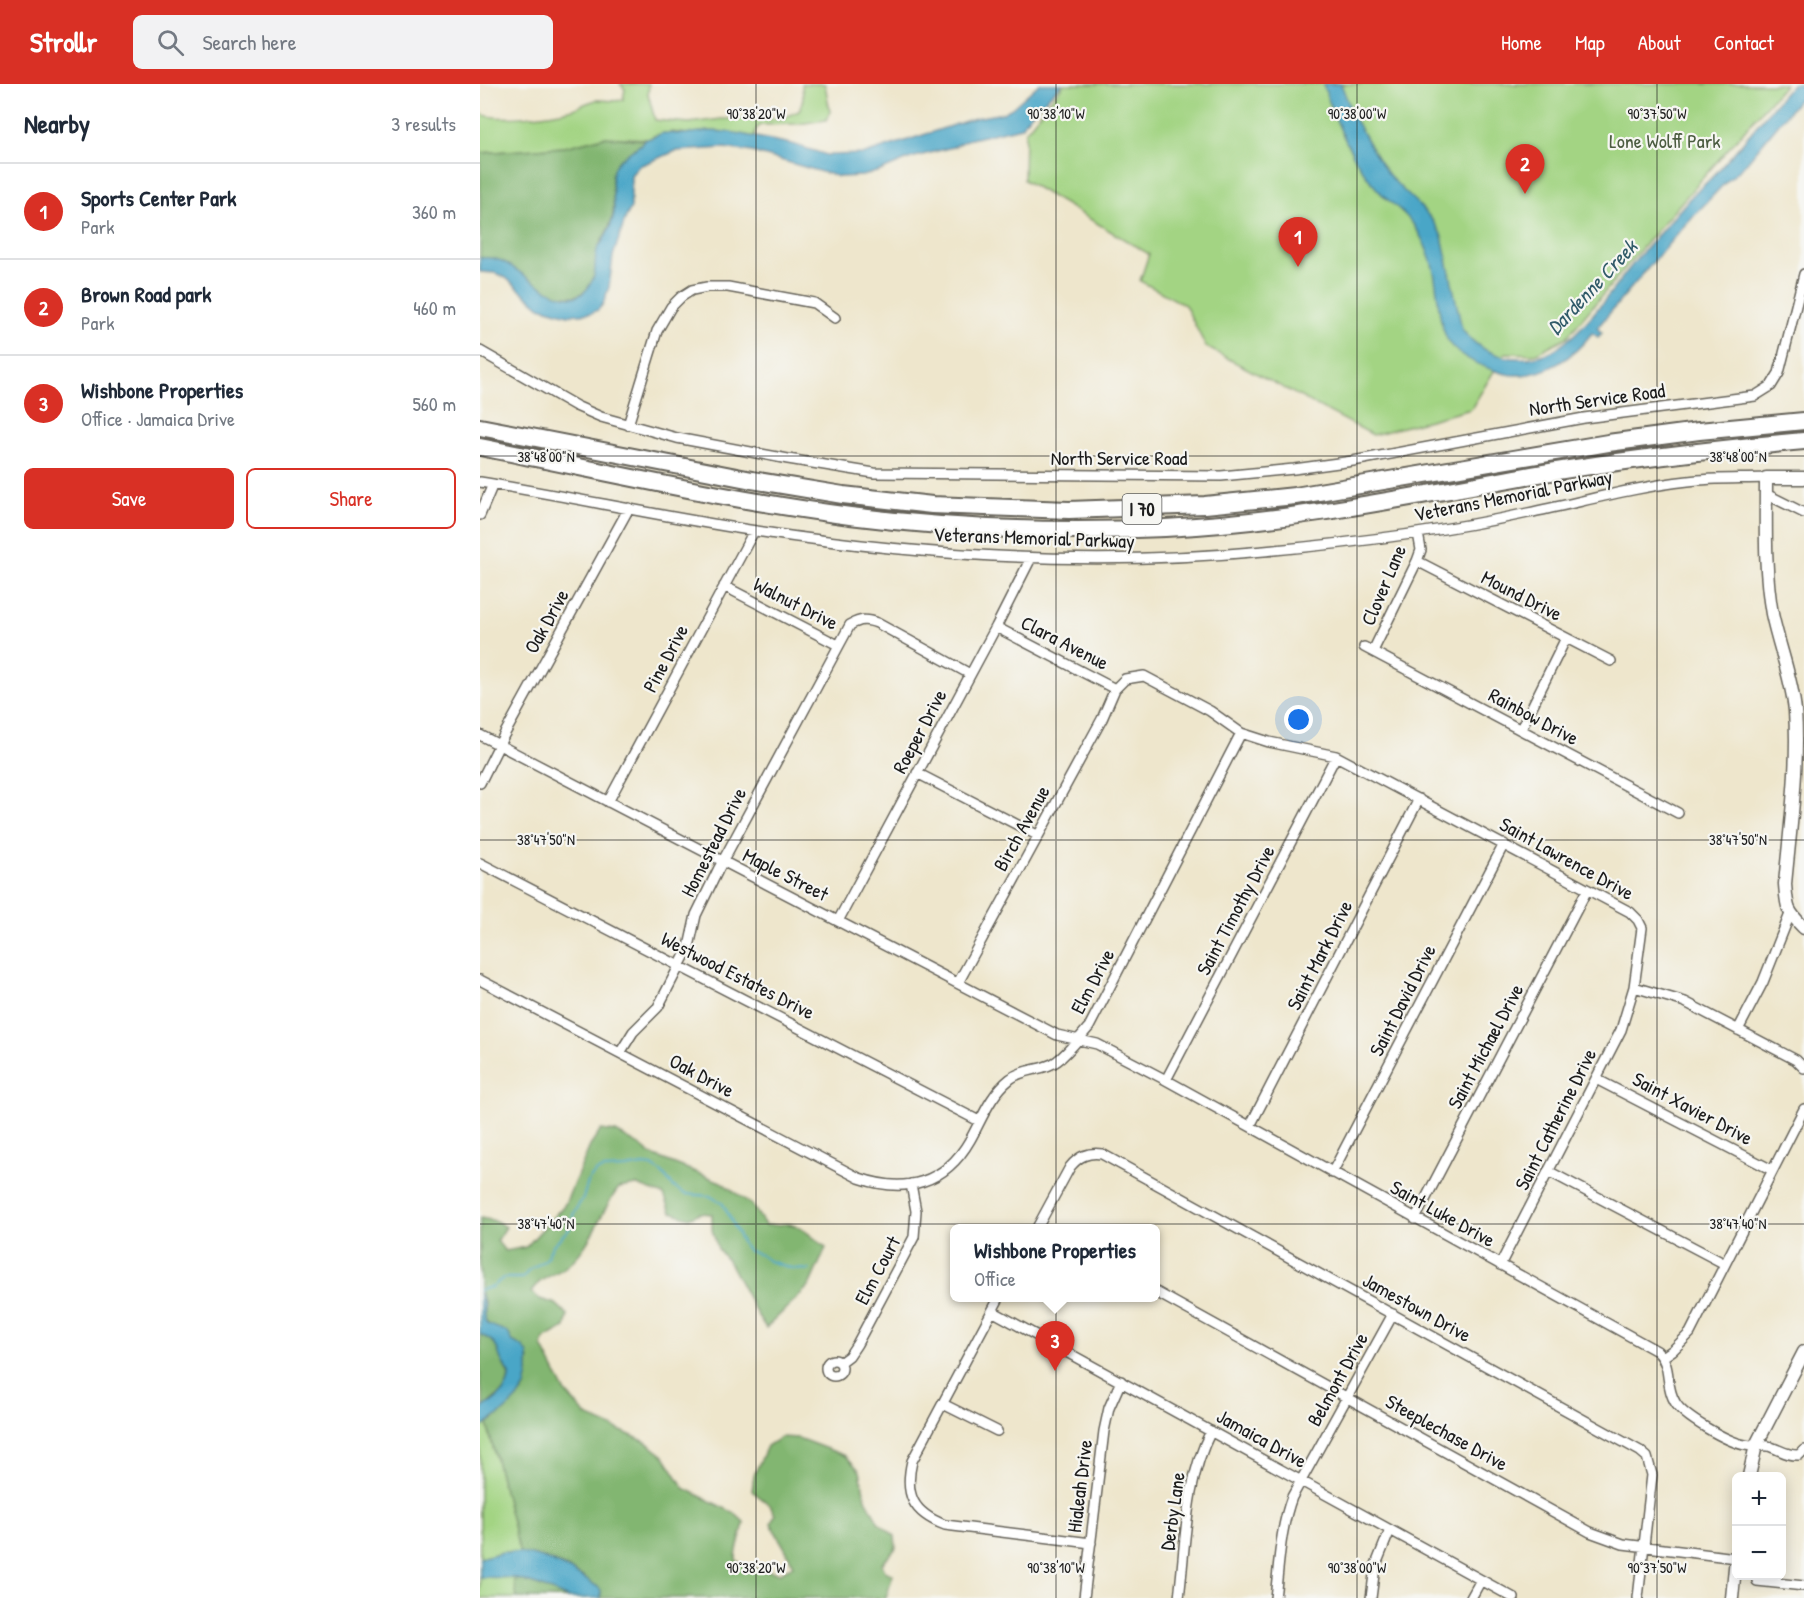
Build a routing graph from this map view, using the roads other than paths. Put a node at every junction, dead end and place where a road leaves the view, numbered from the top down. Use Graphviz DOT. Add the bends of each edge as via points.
graph roads {
  1 [pos="1804,274"];
  2 [pos="835,318"];
  3 [pos="480,351"];
  4 [pos="1804,421"];
  5 [pos="628,425"];
  6 [pos="480,427"];
  7 [pos="1804,441"];
  8 [pos="480,447"];
  9 [pos="1767,478"];
  10 [pos="1804,478"];
  11 [pos="480,482"];
  12 [pos="493,484"];
  13 [pos="1766,494"];
  14 [pos="628,508"];
  15 [pos="1804,513"];
  16 [pos="480,515"];
  17 [pos="754,531"];
  18 [pos="1418,533"];
  19 [pos="1032,558"];
  20 [pos="1417,561"];
  21 [pos="724,586"];
  22 [pos="996,627"];
  23 [pos="1566,638"];
  24 [pos="838,645"];
  25 [pos="1369,649"];
  26 [pos="1611,661"];
  27 [pos="970,674"];
  28 [pos="1115,688"];
  29 [pos="1521,729"];
  30 [pos="1241,733"];
  31 [pos="480,735"];
  32 [pos="500,746"];
  33 [pos="1336,756"];
  34 [pos="917,773"];
  35 [pos="480,783"];
  36 [pos="1419,800"];
  37 [pos="608,802"];
  38 [pos="1677,813"];
  39 [pos="1037,835"];
  40 [pos="1504,844"];
  41 [pos="722,861"];
  42 [pos="480,863"];
  43 [pos="1587,890"];
  44 [pos="1790,914"];
  45 [pos="838,921"];
  46 [pos="1804,928"];
  47 [pos="680,965"];
  48 [pos="480,980"];
  49 [pos="958,983"];
  50 [pos="1634,987"];
  51 [pos="1737,1029"];
  52 [pos="1076,1041"];
  53 [pos="620,1053"];
  54 [pos="1804,1068"];
  55 [pos="1596,1079"];
  56 [pos="1166,1080"];
  57 [pos="1804,1109"];
  58 [pos="979,1121"];
  59 [pos="1250,1126"];
  60 [pos="1772,1170"];
  61 [pos="1548,1171"];
  62 [pos="1332,1173"];
  63 [pos="911,1184"];
  64 [pos="1415,1218"];
  65 [pos="1041,1224"];
  66 [pos="1725,1264"];
  67 [pos="1500,1265"];
  68 [pos="1160,1295"];
  69 [pos="997,1302"];
  70 [pos="992,1311"];
  71 [pos="1393,1314"];
  72 [pos="1804,1352"];
  73 [pos="1663,1357"];
  74 [pos="841,1362"];
  75 [pos="1121,1381"];
  76 [pos="1347,1398"];
  77 [pos="943,1404"];
  78 [pos="997,1431"];
  79 [pos="1211,1431"];
  80 [pos="1756,1445"];
  81 [pos="1804,1449"];
  82 [pos="1750,1472"];
  83 [pos="1302,1481"];
  84 [pos="1390,1530"];
  85 [pos="1091,1542"];
  86 [pos="1644,1548"];
  87 [pos="1732,1558"];
  88 [pos="1481,1580"];
  89 [pos="1734,1580"];
  90 [pos="1757,1581"];
  91 [pos="1804,1588"];
  92 [pos="1084,1598"];
  93 [pos="1179,1598"];
  94 [pos="1275,1598"];
  95 [pos="1371,1598"];
  96 [pos="1472,1598"];
  97 [pos="1514,1598"];
  98 [pos="1638,1598"];
  99 [pos="1732,1598"];
  100 [pos="1803,1598"];
  1 -- 5 [label="street, North Service Road" via="1781,367 1771,386 1761,393 1748,398 1573,420 1306,468 1221,476 874,472 677,438"];
  2 -- 5 [label="street" via="814,303 728,287 692,290 671,306 660,325"];
  3 -- 5 [label="street, North Service Road" via="588,412"];
  4 -- 6 [label="highway, I 70" via="1608,443 1295,496 1205,506 1069,510 932,505 843,495"];
  7 -- 8 [label="highway, I 70" via="1588,466 1282,518 1078,531 941,525 828,513"];
  9 -- 10 [label="street"];
  9 -- 13 [label="street"];
  9 -- 18 [label="street, Veterans Memorial Parkway" via="1689,481"];
  11 -- 12 [label="street, Veterans Memorial Parkway"];
  12 -- 14 [label="street, Veterans Memorial Parkway"];
  12 -- 16 [label="street"];
  13 -- 15 [label="street"];
  13 -- 44 [label="street" via="1769,597 1795,712 1785,884"];
  14 -- 17 [label="street, Veterans Memorial Parkway"];
  14 -- 32 [label="street, Oak Drive"];
  17 -- 19 [label="street, Veterans Memorial Parkway" via="919,551"];
  17 -- 21 [label="street, Pine Drive"];
  18 -- 19 [label="street, Veterans Memorial Parkway" via="1192,557"];
  18 -- 20 [label="street, Clover Lane" via="1421,550"];
  19 -- 22 [label="street, Roeper Drive"];
  20 -- 23 [label="street, Mound Drive"];
  20 -- 25 [label="street, Clover Lane"];
  21 -- 24 [label="street, Walnut Drive"];
  21 -- 37 [label="street, Pine Drive"];
  22 -- 27 [label="street, Roeper Drive"];
  22 -- 28 [label="street, Clara Avenue"];
  23 -- 26 [label="street, Mound Drive"];
  23 -- 29 [label="street"];
  24 -- 27 [label="street, Walnut Drive" via="850,625 867,620"];
  24 -- 41 [label="street, Homestead Drive"];
  25 -- 29 [label="street, Rainbow Drive"];
  27 -- 34 [label="street, Roeper Drive"];
  28 -- 30 [label="street, Clara Avenue" via="1125,679 1144,676 1210,711"];
  28 -- 39 [label="street, Birch Avenue" via="1102,719"];
  29 -- 38 [label="street, Rainbow Drive"];
  30 -- 33 [label="street, Saint Lawrence Drive"];
  30 -- 52 [label="street, Elm Drive" via="1089,1027"];
  31 -- 32 [label="street, Maple Street"];
  32 -- 35 [label="street, Oak Drive"];
  32 -- 37 [label="street, Maple Street"];
  33 -- 36 [label="street, Saint Lawrence Drive"];
  33 -- 56 [label="street, Saint Timothy Drive"];
  34 -- 39 [label="street"];
  34 -- 45 [label="street, Roeper Drive"];
  36 -- 40 [label="street, Saint Lawrence Drive"];
  36 -- 59 [label="street, Saint Mark Drive"];
  37 -- 41 [label="street, Maple Street"];
  39 -- 49 [label="street, Birch Avenue"];
  40 -- 43 [label="street, Saint Lawrence Drive"];
  40 -- 62 [label="street, Saint David Drive"];
  41 -- 45 [label="street, Maple Street"];
  41 -- 47 [label="street, Homestead Drive" via="696,915 689,947"];
  42 -- 47 [label="street, Westwood Estates Drive"];
  43 -- 50 [label="street, Saint Lawrence Drive" via="1630,912 1642,928"];
  43 -- 64 [label="street, Saint Michael Drive"];
  44 -- 46 [label="street"];
  44 -- 51 [label="street" via="1763,982"];
  45 -- 49 [label="street, Maple Street"];
  47 -- 53 [label="street, Homestead Drive" via="658,1007 633,1032"];
  47 -- 58 [label="street, Westwood Estates Drive"];
  48 -- 53 [label="street, Oak Drive"];
  49 -- 52 [label="street, Maple Street"];
  50 -- 51 [label="street" via="1685,1002"];
  50 -- 55 [label="street, Saint Catherine Drive" via="1622,1030"];
  51 -- 54 [label="street"];
  52 -- 56 [label="street, Saint Luke Drive" via="1097,1044"];
  52 -- 58 [label="street, Elm Drive" via="1056,1062 1011,1079"];
  53 -- 63 [label="street, Oak Drive" via="859,1178 889,1185"];
  55 -- 60 [label="street, Saint Xavier Drive"];
  55 -- 61 [label="street, Saint Catherine Drive"];
  56 -- 59 [label="street, Saint Luke Drive"];
  57 -- 60 [label="street"];
  58 -- 63 [label="street, Elm Drive" via="959,1157 940,1175"];
  59 -- 62 [label="street, Saint Luke Drive"];
  60 -- 66 [label="street"];
  61 -- 66 [label="street"];
  61 -- 67 [label="street, Saint Catherine Drive"];
  62 -- 64 [label="street, Saint Luke Drive"];
  63 -- 74 [label="street, Elm Court" via="916,1211 914,1237 857,1344"];
  64 -- 67 [label="street, Saint Luke Drive"];
  65 -- 71 [label="street, Jamestown Drive" via="1070,1167 1081,1156 1102,1154"];
  66 -- 73 [label="street" via="1690,1333"];
  67 -- 73 [label="street, Saint Luke Drive"];
  68 -- 76 [label="street, Steeplechase Drive"];
  69 -- 70 [label="street"];
  70 -- 75 [label="street, Jamaica Drive"];
  70 -- 77 [label="street"];
  71 -- 76 [label="street, Belmont Drive"];
  71 -- 86 [label="street, Jamestown Drive" via="1647,1457 1652,1475"];
  72 -- 80 [label="street"];
  73 -- 80 [label="street" via="1676,1405 1700,1424 1737,1443"];
  75 -- 79 [label="street, Jamaica Drive"];
  75 -- 85 [label="street, Hialeah Drive" via="1104,1431"];
  76 -- 83 [label="street, Belmont Drive"];
  76 -- 86 [label="street, Steeplechase Drive" via="1590,1532"];
  77 -- 78 [label="street"];
  77 -- 85 [label="street" via="909,1474 912,1499 924,1515 945,1525"];
  79 -- 83 [label="street, Jamaica Drive"];
  79 -- 93 [label="street, Derby Lane" via="1193,1480"];
  80 -- 81 [label="street" via="1791,1455 1799,1455"];
  80 -- 82 [label="street"];
  83 -- 84 [label="street, Jamaica Drive"];
  83 -- 94 [label="street, Belmont Drive" via="1287,1510"];
  84 -- 88 [label="street, Jamaica Drive"];
  84 -- 95 [label="street" via="1375,1567"];
  85 -- 92 [label="street, Hialeah Drive"];
  86 -- 87 [label="street, Steeplechase Drive"];
  86 -- 98 [label="street"];
  88 -- 96 [label="street"];
  88 -- 97 [label="street, Jamaica Drive"];
  89 -- 99 [label="street"];
  90 -- 91 [label="street"];
  91 -- 100 [label="street"];
}
